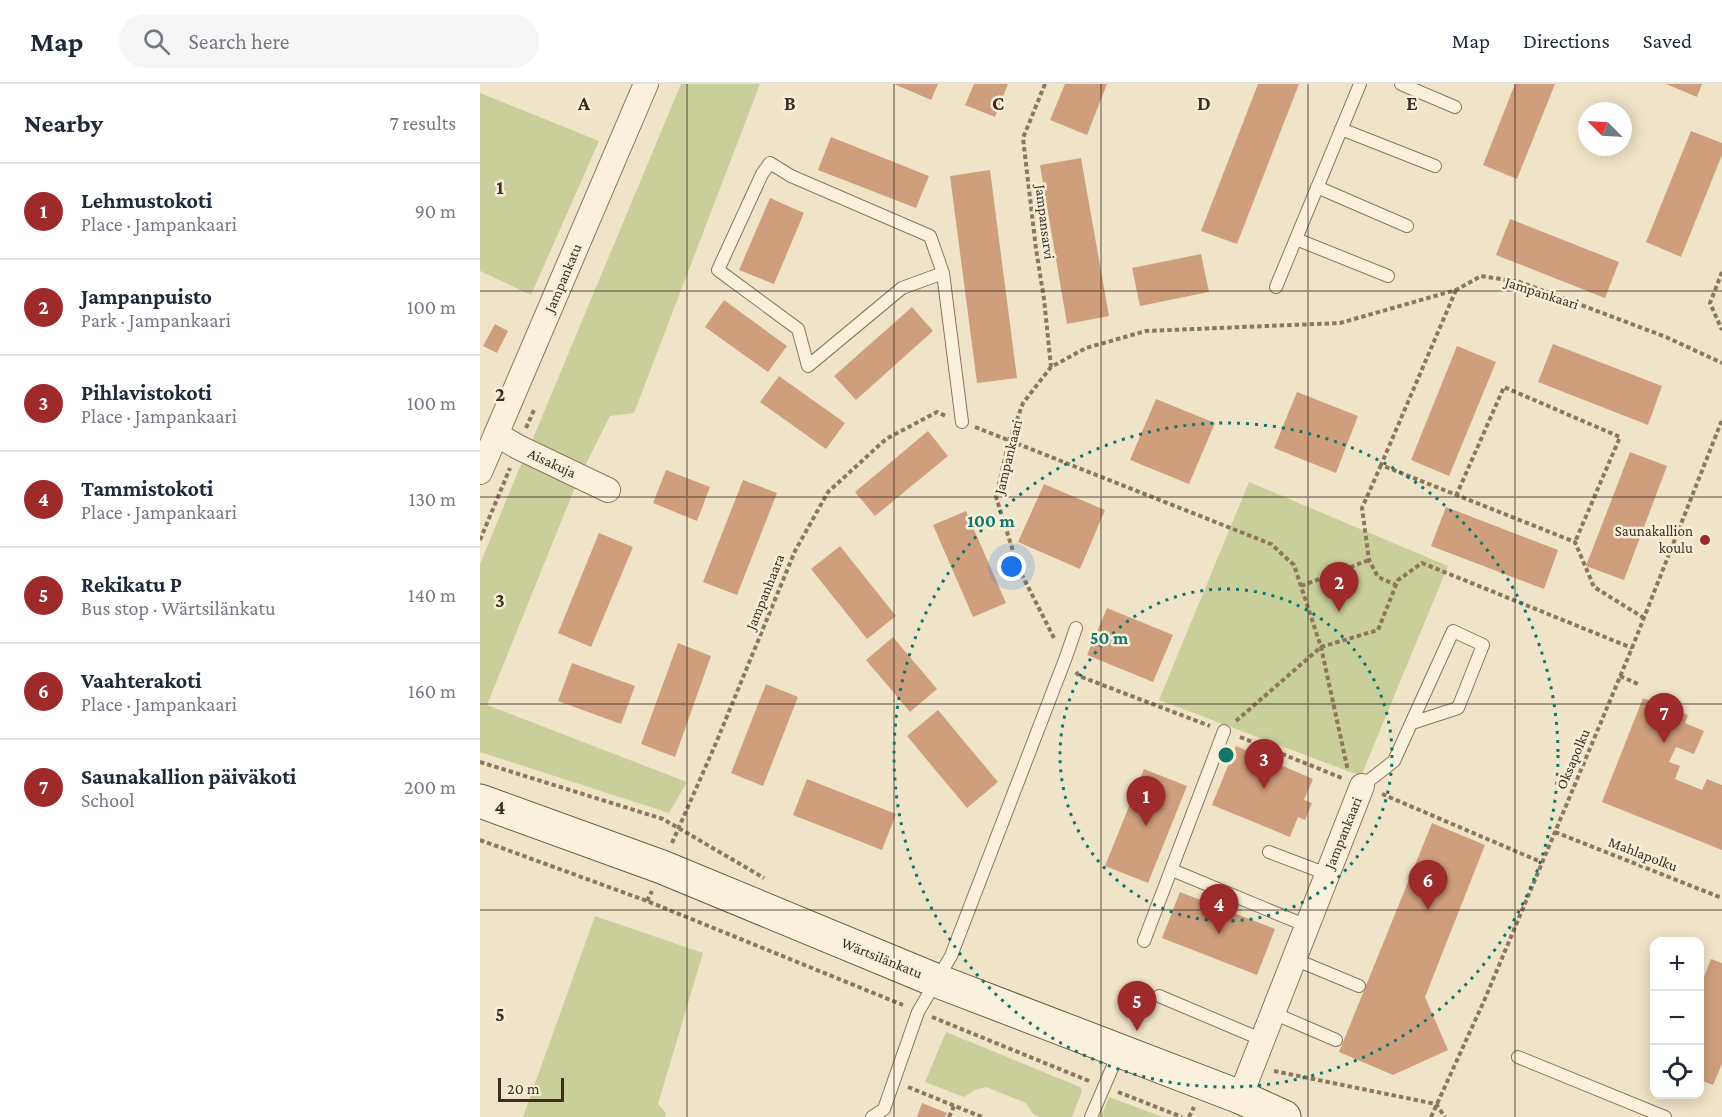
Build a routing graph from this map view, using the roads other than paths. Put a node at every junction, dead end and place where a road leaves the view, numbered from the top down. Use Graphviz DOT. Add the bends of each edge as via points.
graph roads {
  1 [pos="646,84"];
  2 [pos="1360,84"];
  3 [pos="1401,84"];
  4 [pos="1455,107"];
  5 [pos="1341,129"];
  6 [pos="1435,166"];
  7 [pos="1317,187"];
  8 [pos="1407,226"];
  9 [pos="1296,239"];
  10 [pos="943,273"];
  11 [pos="1388,276"];
  12 [pos="1276,287"];
  13 [pos="962,422"];
  14 [pos="496,434"];
  15 [pos="481,468"];
  16 [pos="609,490"];
  17 [pos="1076,628"];
  18 [pos="1412,723"];
  19 [pos="1224,731"];
  20 [pos="1356,784"];
  21 [pos="480,801"];
  22 [pos="1269,852"];
  23 [pos="1172,870"];
  24 [pos="1327,874"];
  25 [pos="1307,926"];
  26 [pos="1144,941"];
  27 [pos="1294,959"];
  28 [pos="935,980"];
  29 [pos="1359,986"];
  30 [pos="1159,996"];
  31 [pos="1273,1013"];
  32 [pos="1263,1040"];
  33 [pos="1336,1040"];
  34 [pos="1120,1050"];
  35 [pos="1518,1058"];
  36 [pos="1240,1097"];
  37 [pos="872,1117"];
  38 [pos="1092,1117"];
  39 [pos="1284,1117"];
  40 [pos="1665,1117"];
  1 -- 14 [label="street, Jampankatu"];
  2 -- 5 [label="lane"];
  3 -- 4 [label="lane"];
  5 -- 6 [label="lane"];
  5 -- 7 [label="lane"];
  7 -- 8 [label="lane"];
  7 -- 9 [label="lane"];
  9 -- 11 [label="lane"];
  9 -- 12 [label="lane"];
  10 -- 10 [label="lane" via="902,288 808,366 798,329 718,270 770,163 791,176 930,236"];
  10 -- 13 [label="lane"];
  14 -- 15 [label="street, Jampankatu"];
  14 -- 16 [label="street, Aisakuja"];
  17 -- 28 [label="lane" via="951,956"];
  18 -- 18 [label="lane" via="1453,631 1483,645 1458,708"];
  18 -- 20 [label="lane" via="1394,762"];
  19 -- 23 [label="lane"];
  20 -- 24 [label="street, Jampankaari"];
  21 -- 28 [label="street, Wärtsilänkatu" via="662,867"];
  22 -- 24 [label="lane"];
  23 -- 25 [label="lane"];
  23 -- 26 [label="lane"];
  24 -- 25 [label="street, Jampankaari"];
  25 -- 27 [label="street, Jampankaari"];
  27 -- 29 [label="lane"];
  27 -- 31 [label="street, Jampankaari"];
  28 -- 34 [label="street, Wärtsilänkatu"];
  28 -- 37 [label="lane" via="918,1012 884,1109"];
  30 -- 32 [label="lane"];
  31 -- 32 [label="street, Jampankaari"];
  31 -- 33 [label="lane"];
  32 -- 36 [label="street, Jampankaari"];
  34 -- 36 [label="street, Wärtsilänkatu"];
  34 -- 38 [label="lane"];
  35 -- 40 [label="lane"];
  36 -- 39 [label="street, Wärtsilänkatu"];
}
